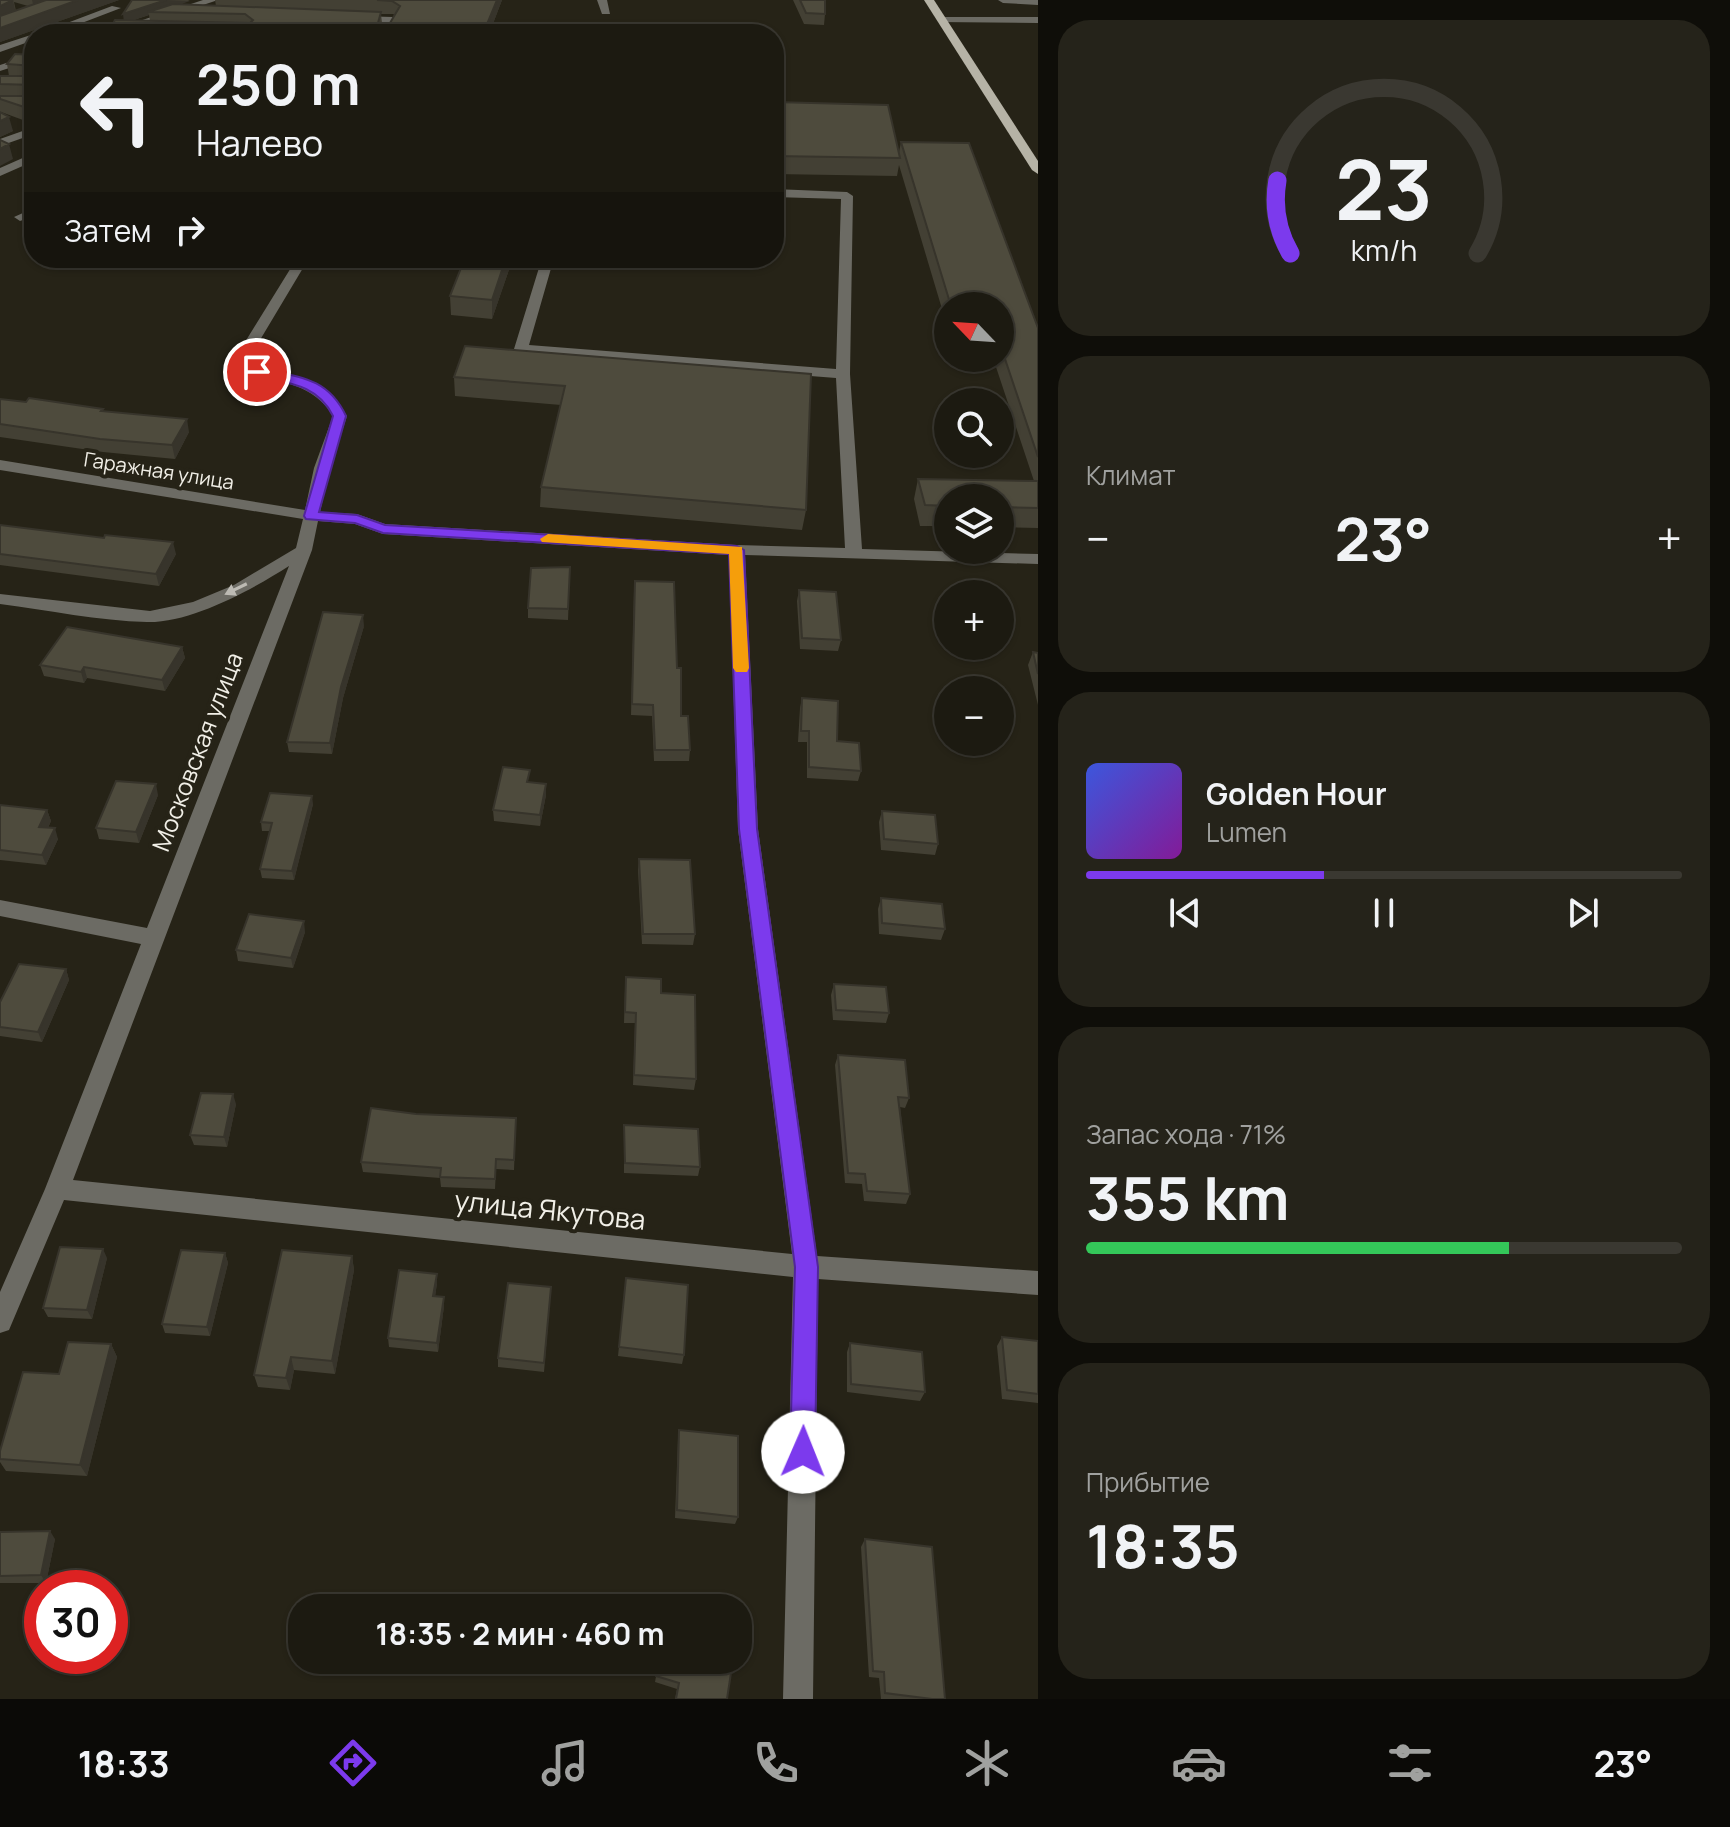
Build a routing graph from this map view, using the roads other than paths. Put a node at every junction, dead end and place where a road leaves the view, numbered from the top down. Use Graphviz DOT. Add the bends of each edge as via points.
graph roads {
  1 [pos="213,0"];
  2 [pos="602,0"];
  3 [pos="929,0"];
  4 [pos="1003,0"];
  5 [pos="1038,2"];
  6 [pos="116,8"];
  7 [pos="173,12"];
  8 [pos="606,12"];
  9 [pos="208,15"];
  10 [pos="347,19"];
  11 [pos="942,20"];
  12 [pos="1038,20"];
  13 [pos="71,24"];
  14 [pos="136,24"];
  15 [pos="391,24"];
  16 [pos="15,34"];
  17 [pos="24,36"];
  18 [pos="24,42"];
  19 [pos="0,49"];
  20 [pos="24,60"];
  21 [pos="0,68"];
  22 [pos="5,122"];
  23 [pos="24,127"];
  24 [pos="24,134"];
  25 [pos="0,143"];
  26 [pos="24,161"];
  27 [pos="1038,170"];
  28 [pos="0,172"];
  29 [pos="784,193"];
  30 [pos="24,216"];
  31 [pos="20,217"];
  32 [pos="297,268"];
  33 [pos="545,268"];
  34 [pos="843,374"];
  35 [pos="0,465"];
  36 [pos="311,516"];
  37 [pos="304,550"];
  38 [pos="737,550"];
  39 [pos="854,554"];
  40 [pos="1038,559"];
  41 [pos="0,599"];
  42 [pos="0,908"];
  43 [pos="155,938"];
  44 [pos="57,1189"];
  45 [pos="806,1267"];
  46 [pos="1038,1283"];
  47 [pos="0,1321"];
  48 [pos="798,1699"];
  1 -- 7 [label="street"];
  2 -- 8 [label="street"];
  3 -- 11 [label="main road"];
  4 -- 5 [label="street"];
  6 -- 13 [label="street"];
  7 -- 9 [label="street"];
  7 -- 14 [label="street"];
  10 -- 15 [label="street" via="393,20"];
  11 -- 12 [label="street"];
  11 -- 27 [label="main road"];
  16 -- 17 [label="street"];
  18 -- 19 [label="street"];
  20 -- 21 [label="street"];
  22 -- 23 [label="street"];
  24 -- 25 [label="street"];
  26 -- 28 [label="street"];
  29 -- 34 [label="street" via="847,196"];
  30 -- 31 [label="street"];
  32 -- 36 [label="street, Московская улица" via="244,355 245,364 257,372 314,385 331,398 340,416"];
  33 -- 34 [label="street" via="521,349"];
  34 -- 39 [label="street"];
  35 -- 36 [label="street, Гаражная улица"];
  36 -- 37 [label="street, Московская улица"];
  36 -- 38 [label="street, Гаражная улица" via="357,519 383,529"];
  37 -- 41 [label="street, one-way" via="240,589 150,617"];
  37 -- 43 [label="street, Московская улица"];
  38 -- 39 [label="street, Гаражная улица"];
  38 -- 45 [label="street" via="748,829"];
  39 -- 40 [label="street, Гаражная улица"];
  42 -- 43 [label="street"];
  43 -- 44 [label="street, Московская улица"];
  44 -- 45 [label="street, улица Якутова"];
  44 -- 47 [label="street, Московская улица"];
  45 -- 46 [label="street, улица Якутова"];
  45 -- 48 [label="street"];
}
